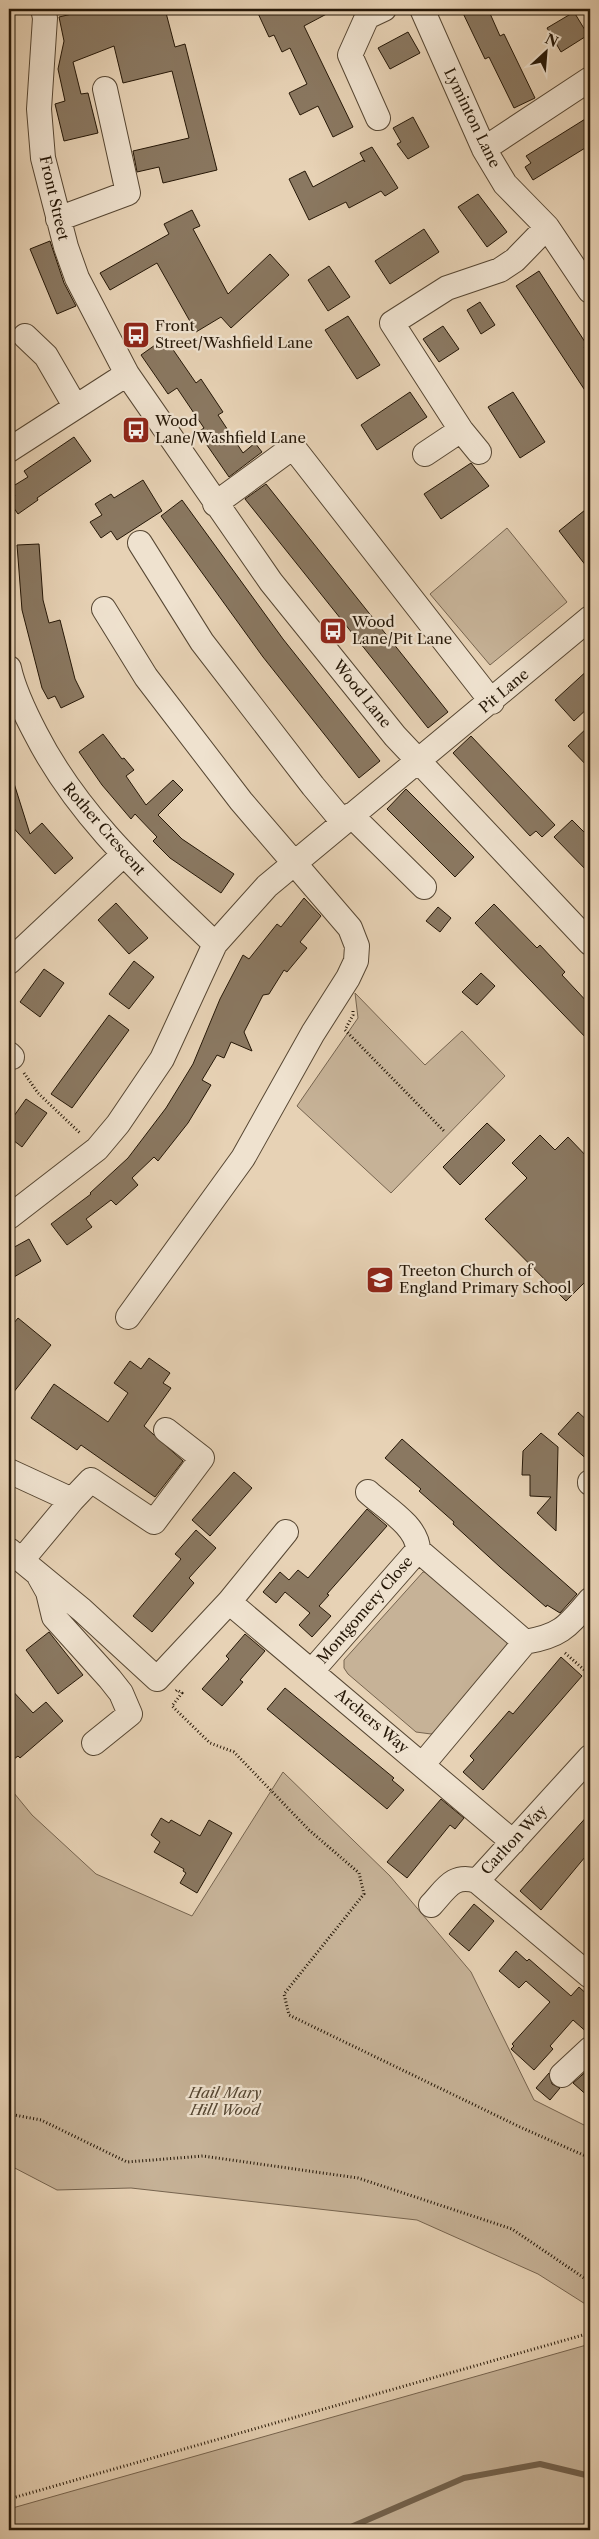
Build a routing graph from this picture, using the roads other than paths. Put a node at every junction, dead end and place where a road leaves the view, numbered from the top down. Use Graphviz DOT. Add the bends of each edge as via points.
graph roads {
  1 [pos="43,9"];
  2 [pos="384,9"];
  3 [pos="422,9"];
  4 [pos="590,79"];
  5 [pos="105,89"];
  6 [pos="378,118"];
  7 [pos="484,149"];
  8 [pos="58,219"];
  9 [pos="547,228"];
  10 [pos="590,289"];
  11 [pos="25,336"];
  12 [pos="126,374"];
  13 [pos="76,406"];
  14 [pos="461,430"];
  15 [pos="9,450"];
  16 [pos="479,452"];
  17 [pos="425,454"];
  18 [pos="215,504"];
  19 [pos="140,543"];
  20 [pos="104,609"];
  21 [pos="590,618"];
  22 [pos="9,668"];
  23 [pos="492,702"];
  24 [pos="417,760"];
  25 [pos="347,818"];
  26 [pos="122,855"];
  27 [pos="294,862"];
  28 [pos="424,887"];
  29 [pos="590,943"];
  30 [pos="215,944"];
  31 [pos="9,962"];
  32 [pos="9,1217"];
  33 [pos="128,1317"];
  34 [pos="166,1430"];
  35 [pos="9,1471"];
  36 [pos="368,1492"];
  37 [pos="72,1500"];
  38 [pos="286,1532"];
  39 [pos="418,1550"];
  40 [pos="23,1561"];
  41 [pos="590,1600"];
  42 [pos="229,1602"];
  43 [pos="536,1640"];
  44 [pos="312,1671"];
  45 [pos="94,1743"];
  46 [pos="590,1757"];
  47 [pos="422,1764"];
  48 [pos="513,1842"];
  49 [pos="477,1881"];
  50 [pos="431,1905"];
  51 [pos="590,1976"];
  52 [pos="590,2049"];
  53 [pos="562,2074"];
  1 -- 8 [label="street, Front Street" via="39,110 44,158"];
  2 -- 6 [label="street" via="367,17 350,54"];
  3 -- 7 [label="street, Lyminton Lane"];
  4 -- 7 [label="street"];
  5 -- 8 [label="street" via="128,193"];
  7 -- 9 [label="street, Lyminton Lane" via="505,184"];
  8 -- 12 [label="street, Front Street" via="77,278"];
  9 -- 10 [label="street, Lyminton Lane"];
  9 -- 14 [label="street" via="515,260 500,270 448,288 392,323"];
  11 -- 13 [label="street" via="46,356"];
  12 -- 13 [label="street"];
  12 -- 18 [label="street, Wood Lane"];
  13 -- 15 [label="street"];
  14 -- 16 [label="street"];
  14 -- 17 [label="street"];
  18 -- 23 [label="street" via="293,447"];
  18 -- 24 [label="street, Wood Lane" via="271,582"];
  19 -- 25 [label="street" via="202,642 313,786"];
  20 -- 27 [label="street" via="146,677 241,801"];
  21 -- 23 [label="street, Pit Lane"];
  22 -- 26 [label="street, Rother Crescent" via="28,720 50,761 78,802"];
  23 -- 24 [label="street, Pit Lane"];
  24 -- 25 [label="street"];
  24 -- 29 [label="street, Wood Lane"];
  25 -- 27 [label="street"];
  25 -- 28 [label="street"];
  26 -- 30 [label="street, Rother Crescent"];
  26 -- 31 [label="street"];
  27 -- 30 [label="street" via="267,886"];
  27 -- 33 [label="street" via="350,928 357,946 356,961 243,1158"];
  30 -- 32 [label="street" via="162,1059 118,1124 97,1148"];
  34 -- 37 [label="street" via="202,1458 154,1522 92,1480"];
  35 -- 37 [label="street"];
  36 -- 39 [label="street" via="410,1528"];
  37 -- 40 [label="street"];
  38 -- 42 [label="street"];
  39 -- 43 [label="street, Montgomery Close"];
  39 -- 44 [label="street, Montgomery Close"];
  40 -- 42 [label="street" via="82,1610 156,1679"];
  40 -- 45 [label="street" via="48,1592 54,1617 121,1693 130,1714"];
  41 -- 43 [label="street" via="562,1631"];
  42 -- 44 [label="street, Archers Way"];
  43 -- 47 [label="street"];
  44 -- 47 [label="street, Archers Way"];
  46 -- 48 [label="street, Carlton Way"];
  47 -- 48 [label="street, Archers Way"];
  48 -- 49 [label="street, Carlton Way"];
  49 -- 50 [label="street" via="462,1877 456,1880"];
  49 -- 51 [label="street, Carlton Way"];
  52 -- 53 [label="street"];
}
